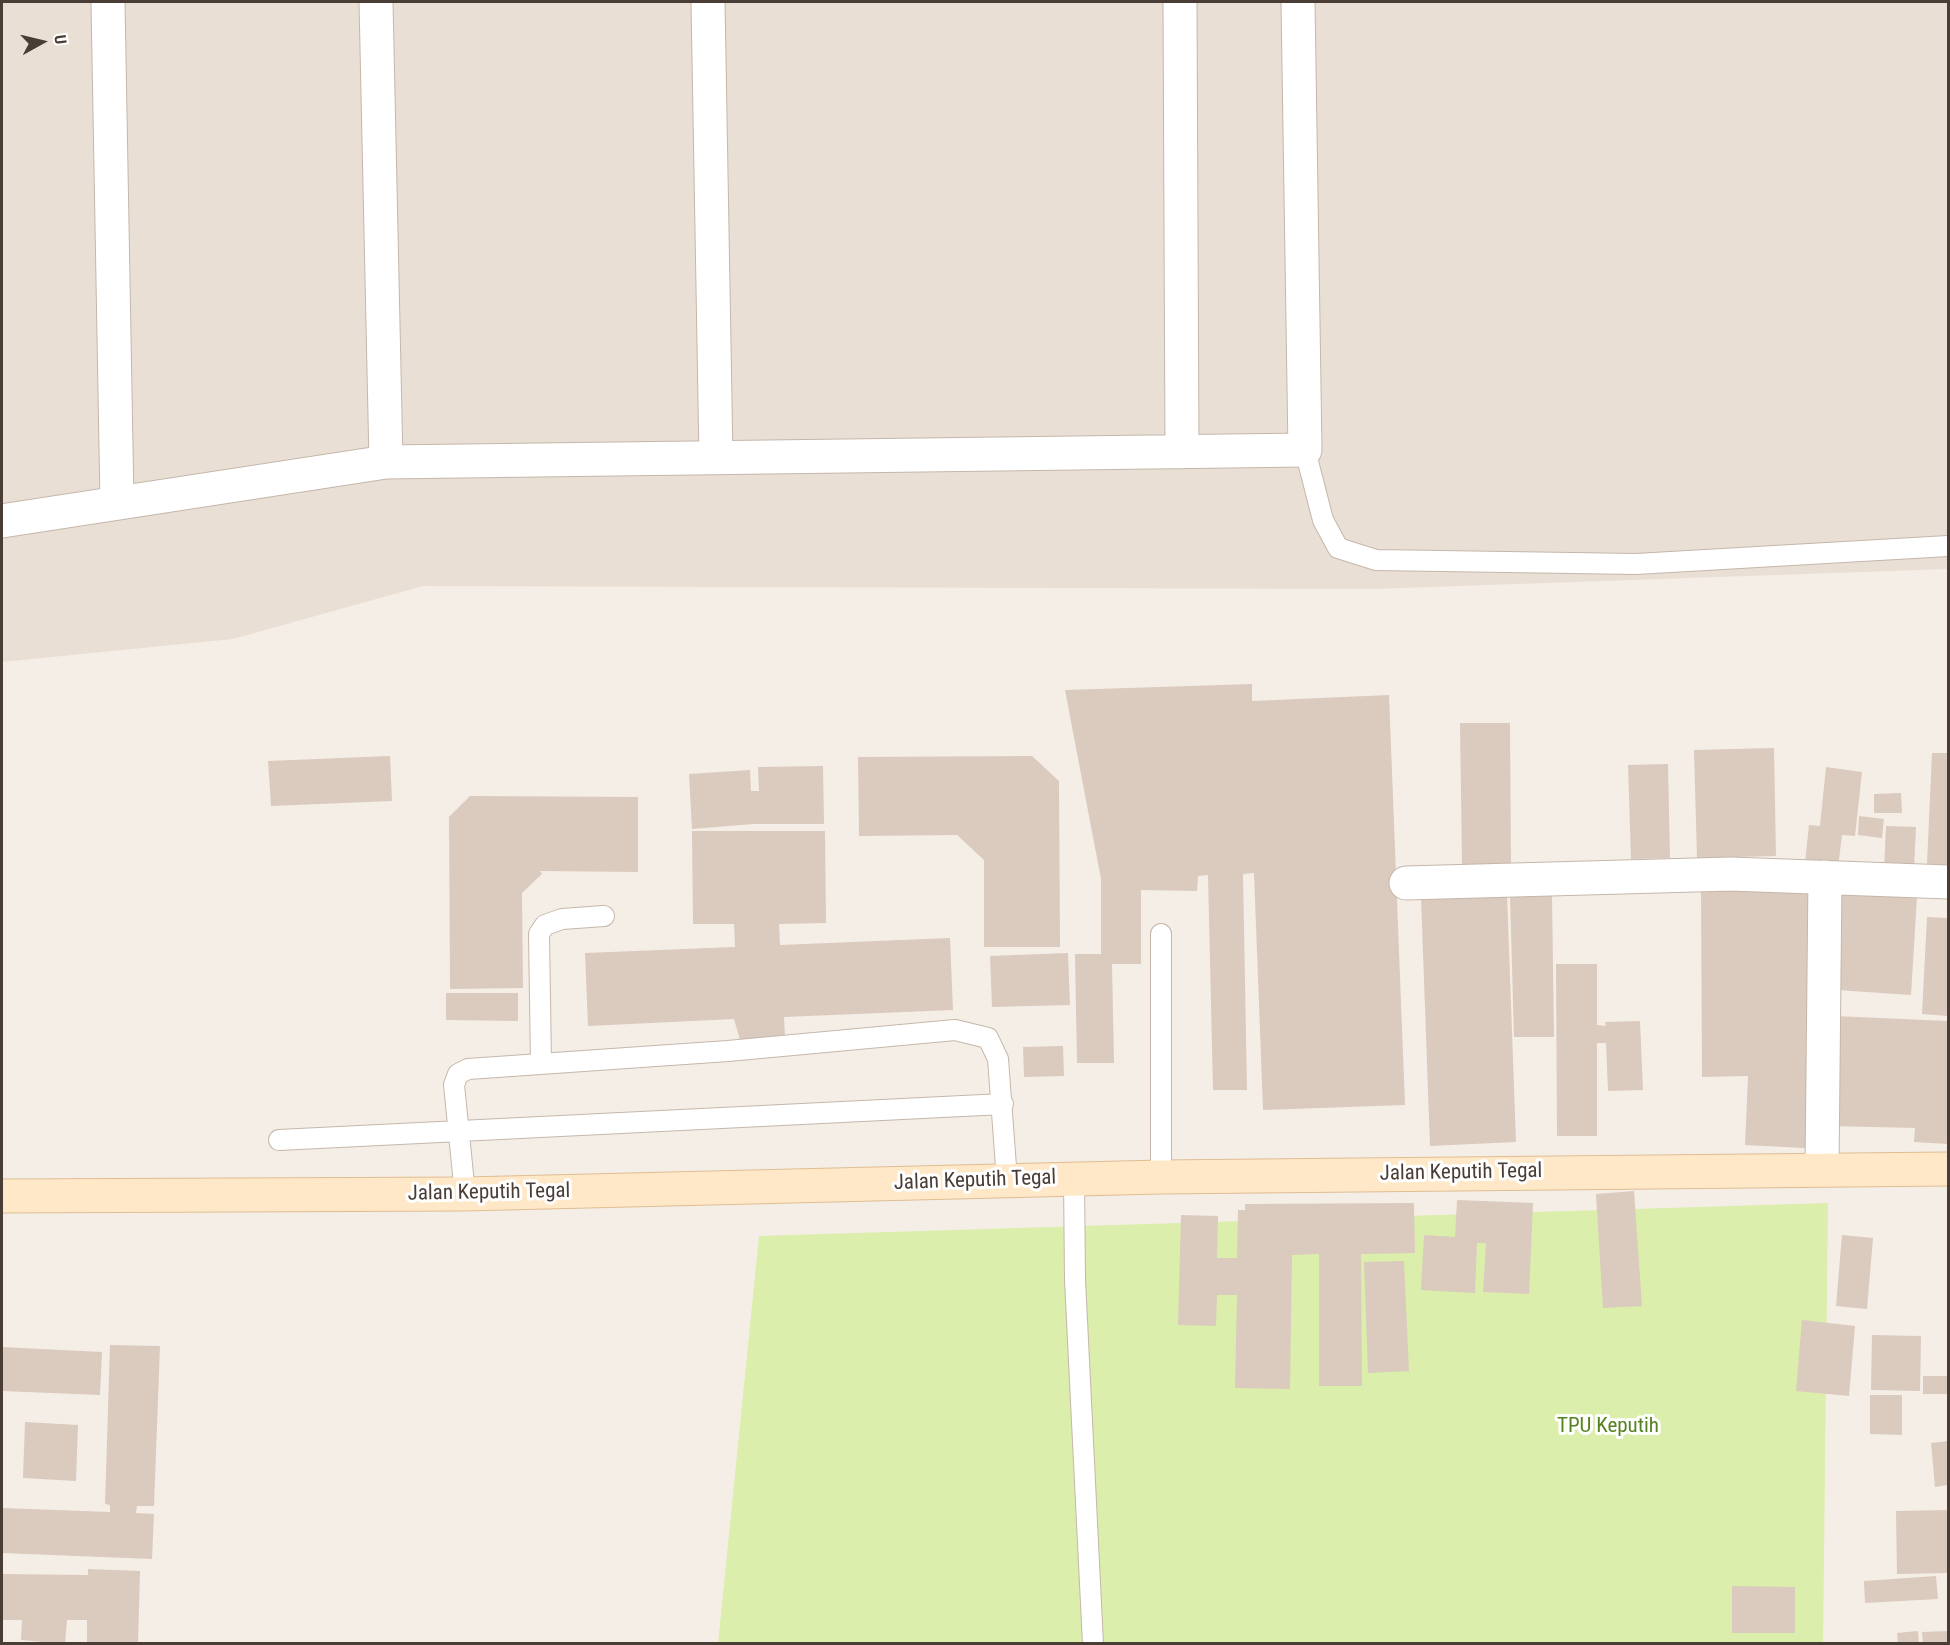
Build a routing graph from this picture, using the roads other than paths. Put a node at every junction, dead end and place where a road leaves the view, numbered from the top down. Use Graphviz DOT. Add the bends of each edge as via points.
graph roads {
  1 [pos="108,2"];
  2 [pos="376,2"];
  3 [pos="708,2"];
  4 [pos="1180,2"];
  5 [pos="1298,2"];
  6 [pos="1305,450"];
  7 [pos="1182,452"];
  8 [pos="716,458"];
  9 [pos="386,462"];
  10 [pos="117,503"];
  11 [pos="2,520"];
  12 [pos="1948,546"];
  13 [pos="1825,877"];
  14 [pos="1948,882"];
  15 [pos="1406,883"];
  16 [pos="604,916"];
  17 [pos="1161,934"];
  18 [pos="541,1064"];
  19 [pos="1002,1104"];
  20 [pos="458,1130"];
  21 [pos="279,1140"];
  22 [pos="1822,1169"];
  23 [pos="1948,1169"];
  24 [pos="1161,1177"];
  25 [pos="1074,1178"];
  26 [pos="1007,1180"];
  27 [pos="465,1194"];
  28 [pos="2,1196"];
  29 [pos="1094,1644"];
  1 -- 10 [label="street"];
  2 -- 9 [label="street"];
  3 -- 8 [label="street"];
  4 -- 7 [label="street"];
  5 -- 6 [label="street"];
  6 -- 7 [label="street"];
  6 -- 12 [label="lane" via="1323,520 1338,548 1376,560 1636,564"];
  7 -- 8 [label="street"];
  8 -- 9 [label="street"];
  9 -- 10 [label="street"];
  10 -- 11 [label="street"];
  13 -- 14 [label="street"];
  13 -- 15 [label="street" via="1731,874"];
  13 -- 22 [label="street"];
  16 -- 18 [label="lane" via="562,919 545,926 539,934"];
  17 -- 24 [label="lane"];
  18 -- 19 [label="lane" via="955,1030 988,1038 998,1059"];
  18 -- 20 [label="lane" via="468,1069 458,1074 454,1085"];
  19 -- 20 [label="lane"];
  19 -- 26 [label="lane"];
  20 -- 21 [label="lane"];
  20 -- 27 [label="lane"];
  22 -- 23 [label="main road, Jalan Keputih Tegal"];
  22 -- 24 [label="main road, Jalan Keputih Tegal"];
  24 -- 25 [label="main road, Jalan Keputih Tegal"];
  25 -- 26 [label="main road, Jalan Keputih Tegal"];
  25 -- 29 [label="lane"];
  26 -- 27 [label="main road, Jalan Keputih Tegal"];
  27 -- 28 [label="main road, Jalan Keputih Tegal"];
}
